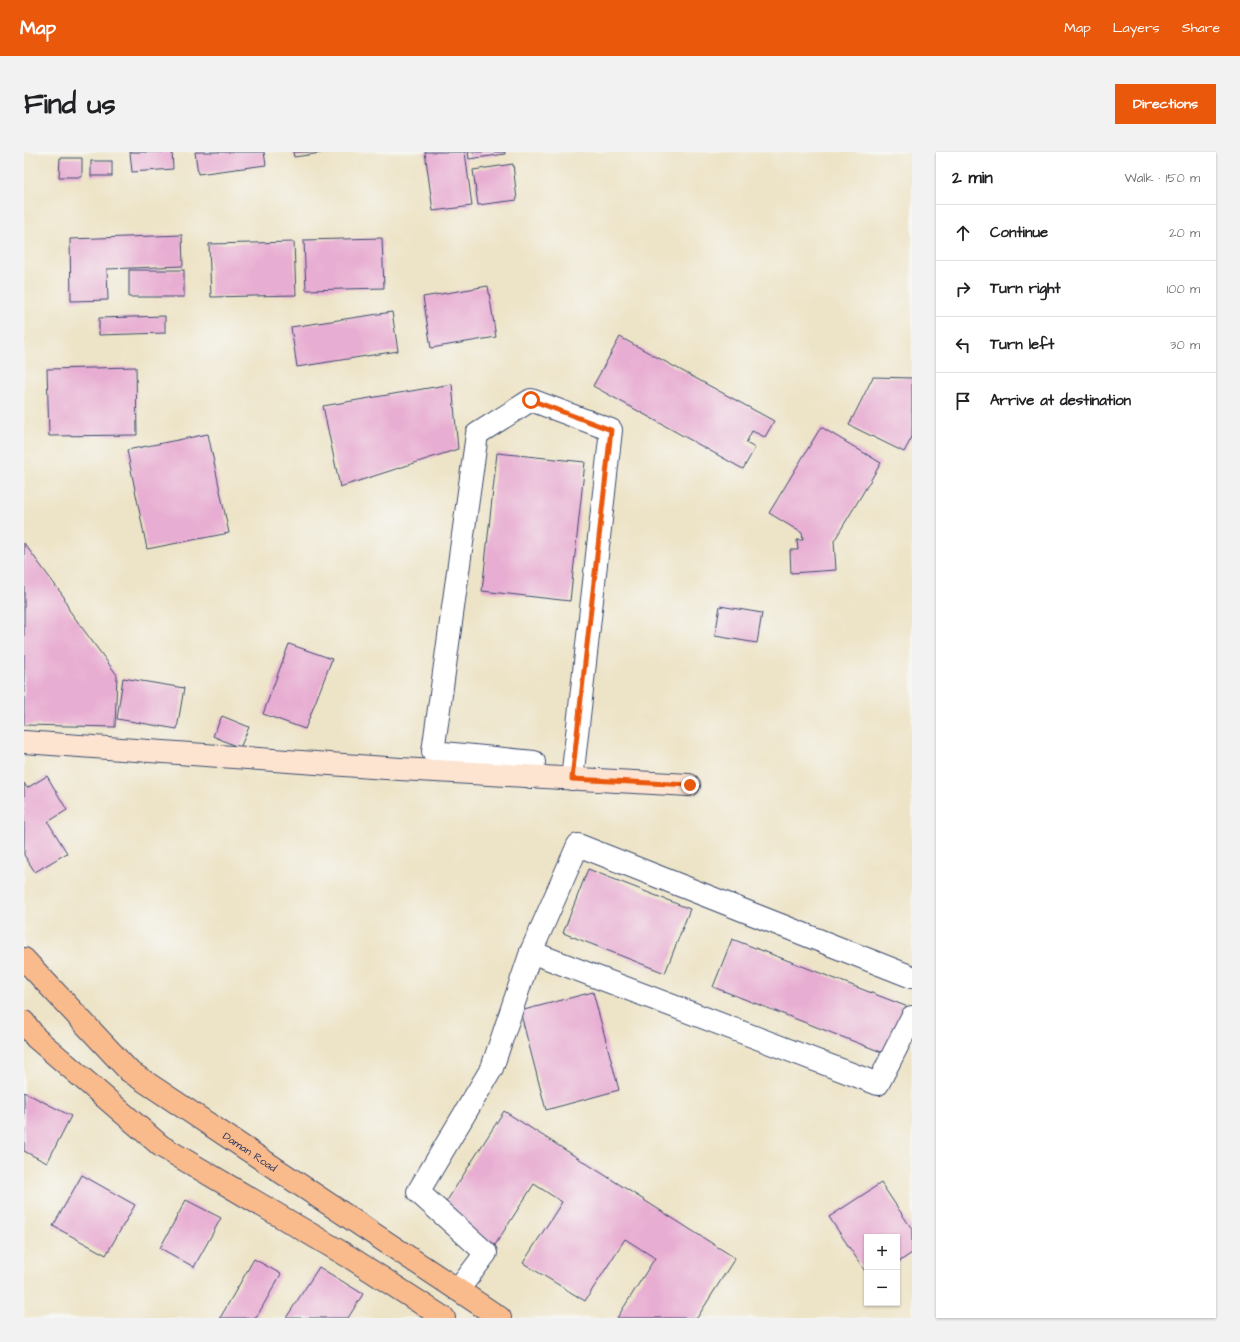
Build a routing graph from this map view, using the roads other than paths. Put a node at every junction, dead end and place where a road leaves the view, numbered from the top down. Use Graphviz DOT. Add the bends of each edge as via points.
graph roads {
  1 [pos="24,742"];
  2 [pos="531,777"];
  3 [pos="572,779"];
  4 [pos="690,785"];
  5 [pos="531,952"];
  6 [pos="24,959"];
  7 [pos="912,976"];
  8 [pos="912,1017"];
  9 [pos="24,1022"];
  10 [pos="458,1290"];
  11 [pos="444,1318"];
  12 [pos="500,1318"];
  1 -- 2 [label="street"];
  2 -- 3 [label="street"];
  2 -- 3 [label="street" via="534,762 433,752 477,434 531,400 611,430"];
  3 -- 4 [label="street"];
  5 -- 7 [label="street" via="578,845"];
  5 -- 8 [label="street" via="878,1084"];
  5 -- 10 [label="street" via="492,1068 418,1192 486,1253"];
  6 -- 10 [label="main road, Daman Road" via="129,1071"];
  9 -- 11 [label="main road" via="36,1038 162,1146 351,1258"];
  10 -- 12 [label="main road, Daman Road"];
}
